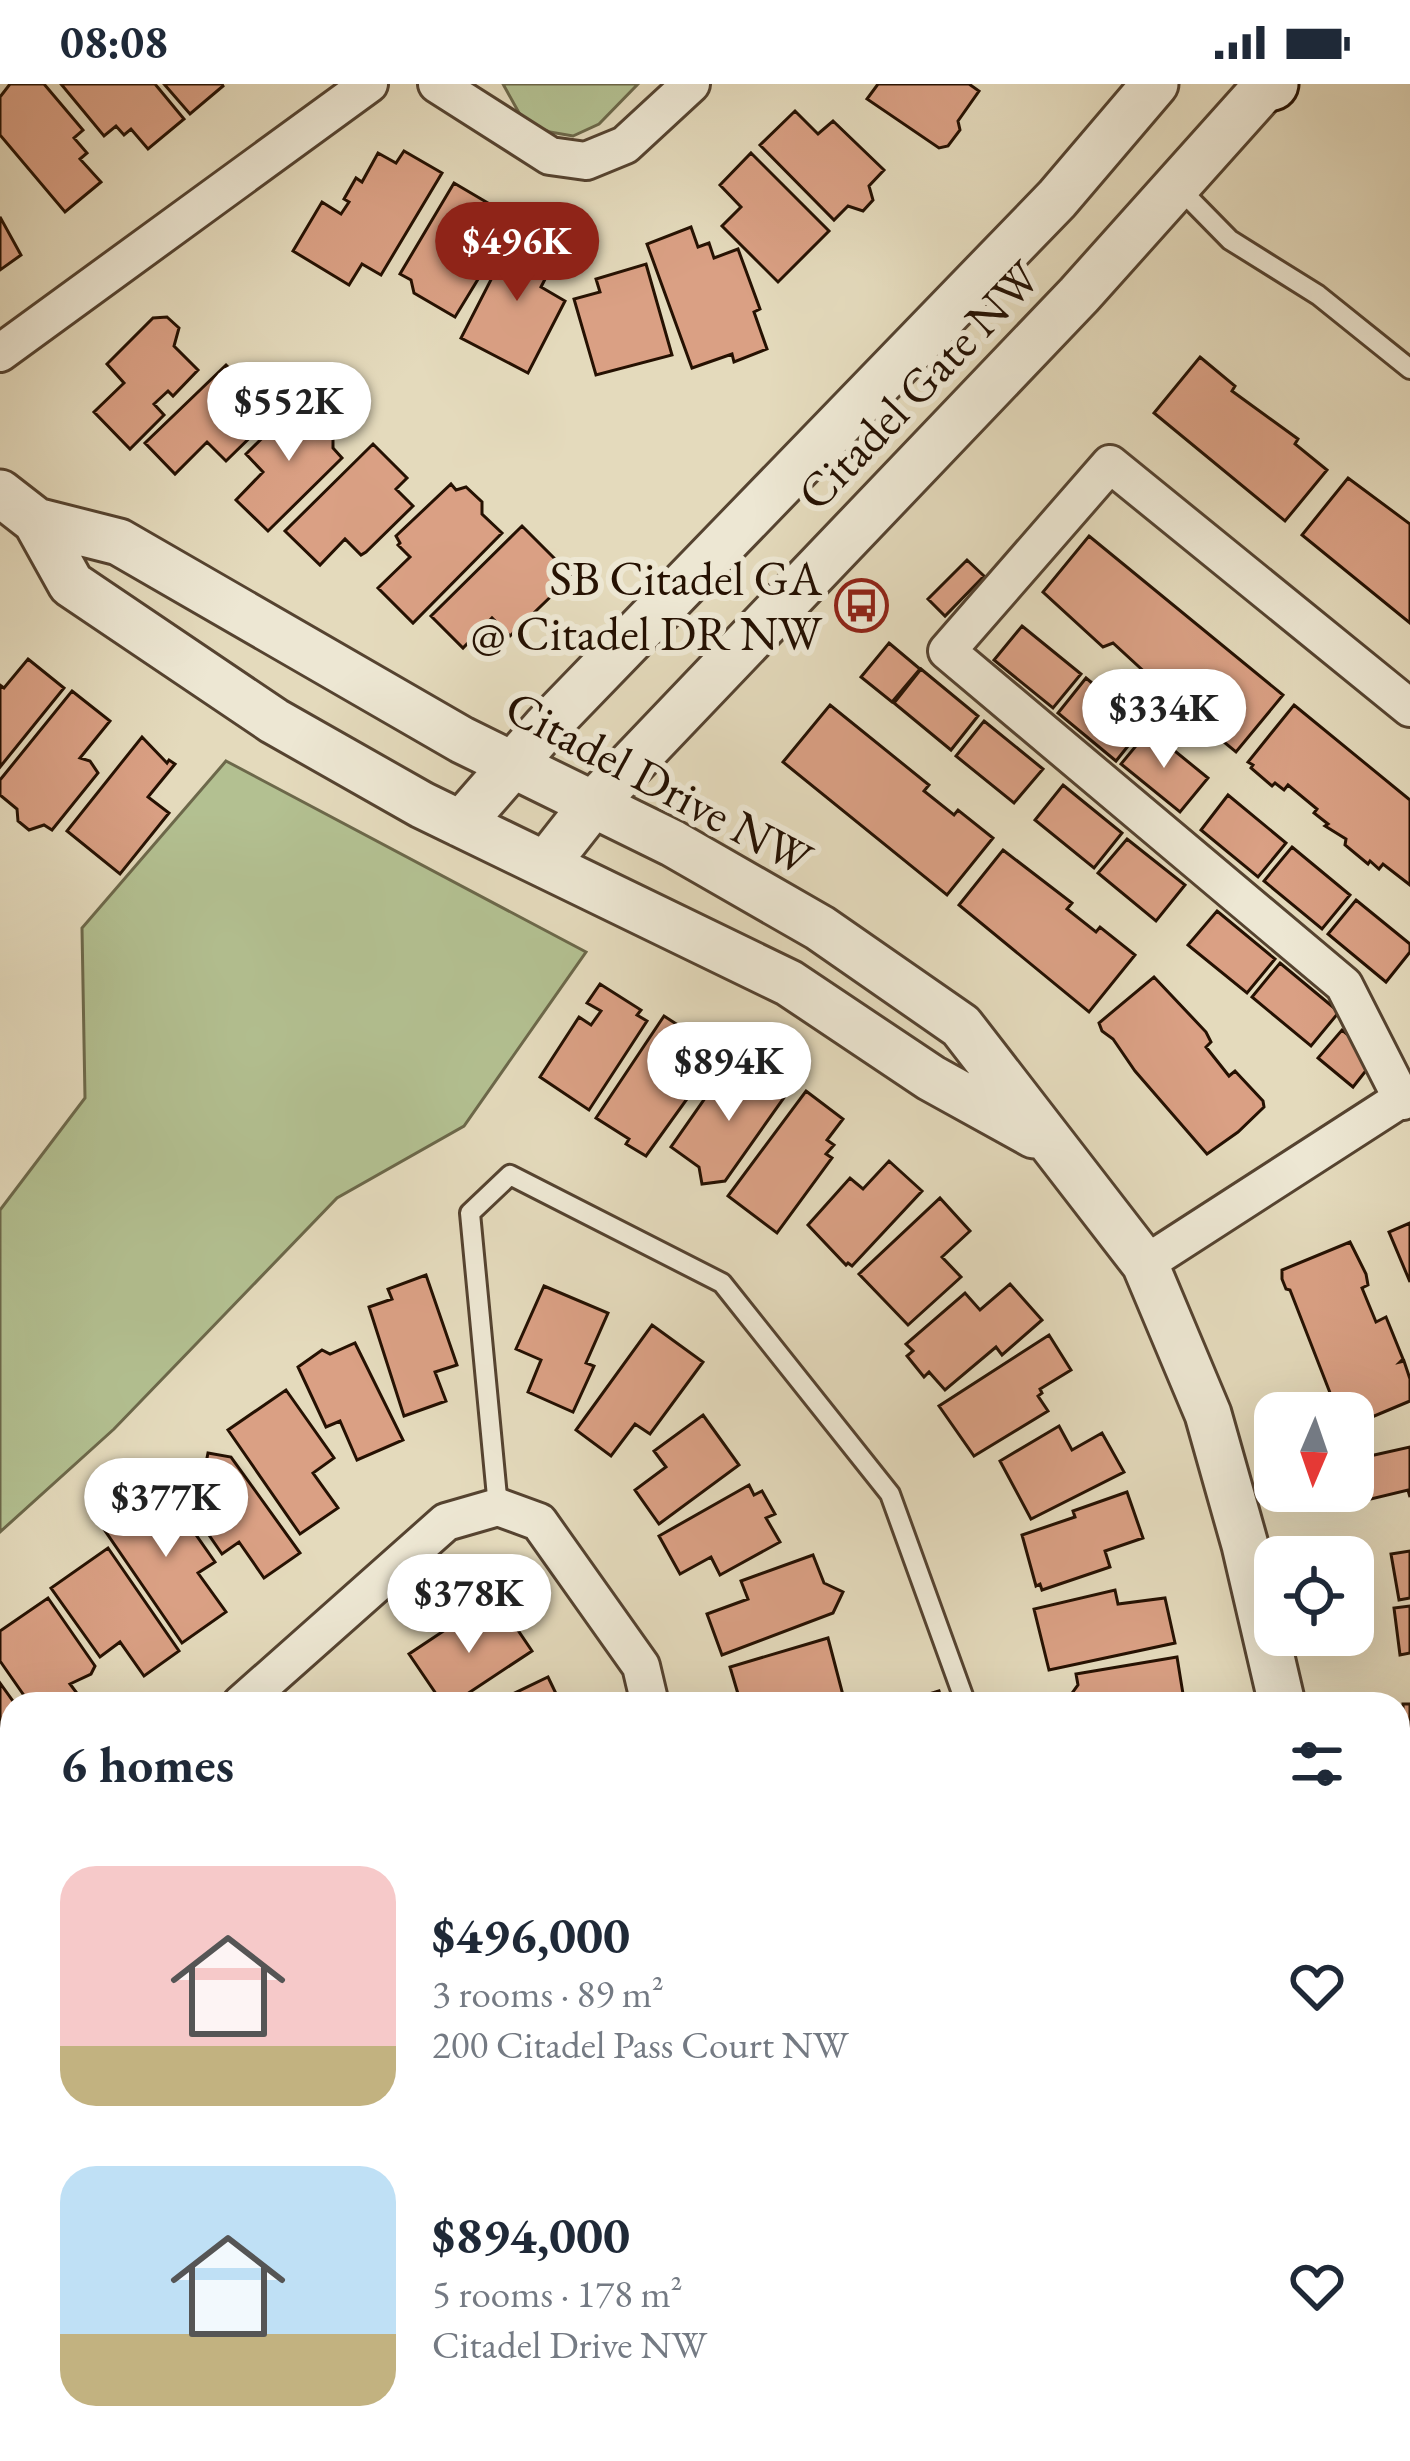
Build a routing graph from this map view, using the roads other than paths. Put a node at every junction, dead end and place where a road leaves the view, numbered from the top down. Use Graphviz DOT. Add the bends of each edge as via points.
graph roads {
  1 [pos="369,84"];
  2 [pos="437,84"];
  3 [pos="691,84"];
  4 [pos="1155,84"];
  5 [pos="1269,84"];
  6 [pos="1177,186"];
  7 [pos="0,353"];
  8 [pos="1410,369"];
  9 [pos="0,493"];
  10 [pos="36,521"];
  11 [pos="1410,708"];
  12 [pos="512,762"];
  13 [pos="594,803"];
  14 [pos="461,824"];
  15 [pos="546,864"];
  16 [pos="1408,1103"];
  17 [pos="1053,1145"];
  18 [pos="1145,1264"];
  19 [pos="498,1507"];
  20 [pos="255,1692"];
  21 [pos="647,1692"];
  22 [pos="962,1692"];
  23 [pos="1279,1692"];
  1 -- 7 [label="street"];
  2 -- 3 [label="street" via="550,156 586,161 625,145"];
  4 -- 12 [label="street, Citadel Gate NW" via="1058,199"];
  5 -- 6 [label="street, Citadel Gate NW"];
  6 -- 8 [label="lane" via="1230,240 1318,295"];
  6 -- 13 [label="street, Citadel Gate NW"];
  9 -- 10 [label="street, Citadel Drive NW"];
  10 -- 12 [label="street, Citadel Drive NW" via="119,542"];
  10 -- 14 [label="street, Citadel Drive NW" via="71,584 274,721"];
  11 -- 16 [label="street" via="1110,464 947,651 1344,985"];
  12 -- 13 [label="street, Citadel Drive NW"];
  12 -- 14 [label="street, Citadel Gate NW"];
  13 -- 15 [label="street, Citadel Gate NW"];
  13 -- 17 [label="street, Citadel Drive NW" via="820,928 961,1026"];
  14 -- 15 [label="street, Citadel Drive NW"];
  15 -- 17 [label="street, Citadel Drive NW" via="789,983 931,1078"];
  16 -- 18 [label="street"];
  17 -- 18 [label="street, Citadel Drive NW"];
  18 -- 23 [label="street, Citadel Drive NW" via="1208,1414"];
  19 -- 20 [label="street" via="446,1522"];
  19 -- 21 [label="street" via="539,1522 641,1666"];
  19 -- 22 [label="lane" via="470,1213 511,1175 722,1283 890,1494"];
}
